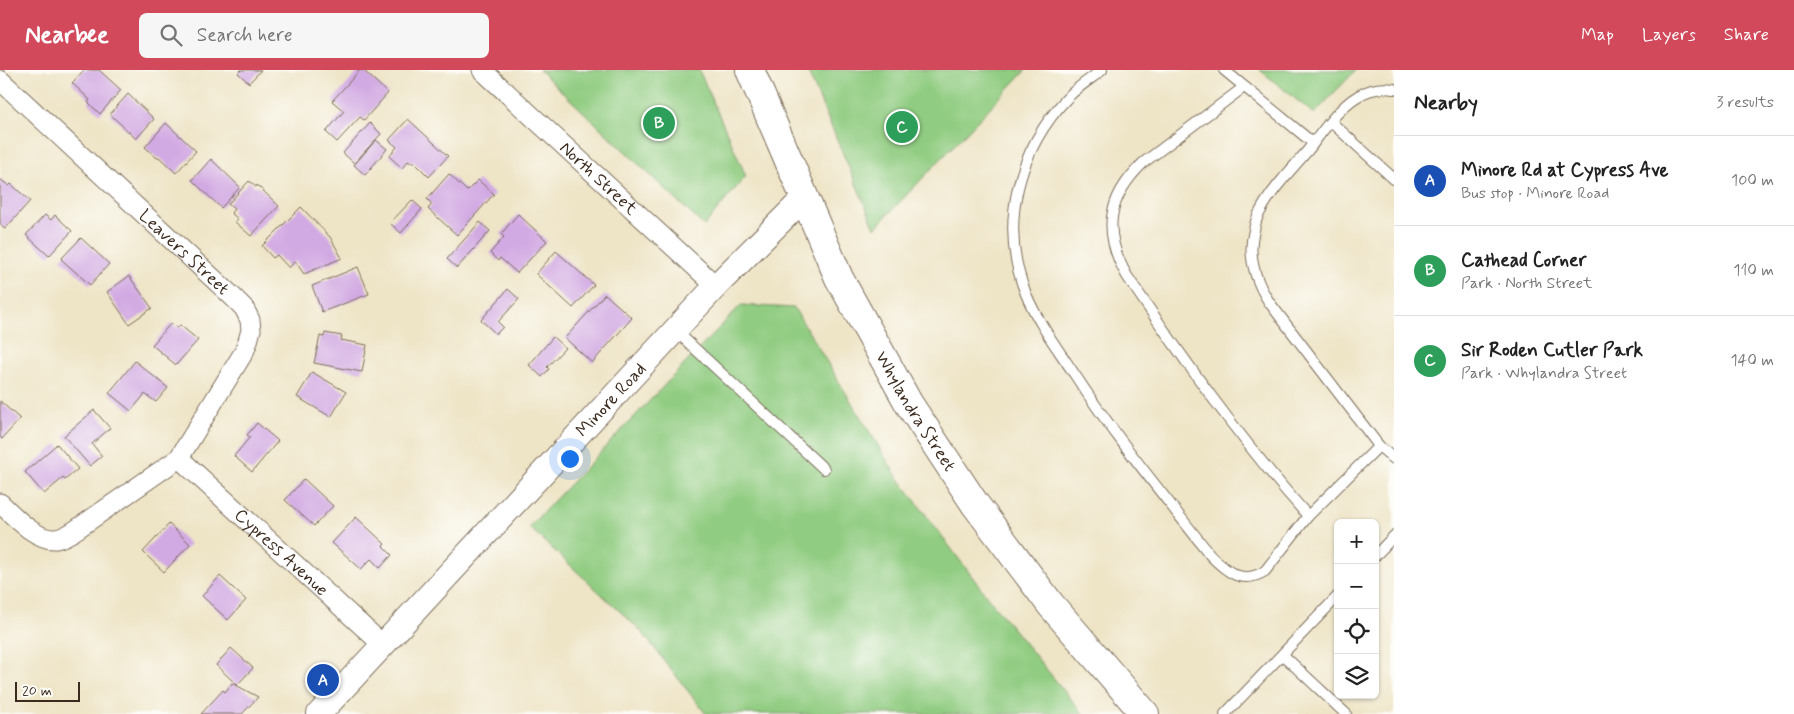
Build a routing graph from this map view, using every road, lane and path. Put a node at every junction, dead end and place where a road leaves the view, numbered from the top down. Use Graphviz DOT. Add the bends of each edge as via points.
graph roads {
  1 [pos="482,70"];
  2 [pos="750,70"];
  3 [pos="1102,70"];
  4 [pos="1224,70"];
  5 [pos="0,80"];
  6 [pos="1244,87"];
  7 [pos="1394,89"];
  8 [pos="1331,122"];
  9 [pos="1314,143"];
  10 [pos="1394,179"];
  11 [pos="804,198"];
  12 [pos="716,286"];
  13 [pos="675,330"];
  14 [pos="1379,446"];
  15 [pos="179,458"];
  16 [pos="1394,459"];
  17 [pos="824,469"];
  18 [pos="0,503"];
  19 [pos="1308,516"];
  20 [pos="1394,536"];
  21 [pos="1379,552"];
  22 [pos="1334,600"];
  23 [pos="383,645"];
  24 [pos="1283,655"];
  25 [pos="319,714"];
  26 [pos="1145,714"];
  27 [pos="1225,714"];
  28 [pos="1346,714"];
  1 -- 12 [label="street, North Street"];
  2 -- 11 [label="highway, Whylandra Street"];
  3 -- 19 [label="lane" via="1071,94 1052,116 1024,164 1017,190 1014,249 1027,295 1103,418 1220,565 1238,576 1255,577 1265,571"];
  4 -- 6 [label="lane"];
  5 -- 15 [label="street, Leavers Street" via="233,297 250,320 251,330 244,352"];
  6 -- 9 [label="lane"];
  6 -- 19 [label="lane" via="1130,176 1120,190 1110,226 1118,261 1184,361 1274,478"];
  7 -- 8 [label="lane" via="1386,87 1357,96"];
  8 -- 9 [label="lane"];
  8 -- 10 [label="lane"];
  9 -- 14 [label="lane" via="1273,191 1260,212 1253,231 1253,271 1269,302"];
  11 -- 12 [label="street, Minore Road"];
  11 -- 26 [label="highway, Whylandra Street" via="839,278 900,387 975,504 1051,606"];
  12 -- 13 [label="street, Minore Road"];
  13 -- 17 [label="lane"];
  13 -- 23 [label="street, Minore Road"];
  14 -- 16 [label="lane"];
  14 -- 19 [label="lane"];
  15 -- 18 [label="street" via="67,536 55,539 32,531"];
  15 -- 23 [label="street, Cypress Avenue"];
  20 -- 21 [label="lane"];
  22 -- 24 [label="lane"];
  23 -- 25 [label="street, Minore Road"];
  24 -- 27 [label="lane"];
  24 -- 28 [label="lane"];
}
